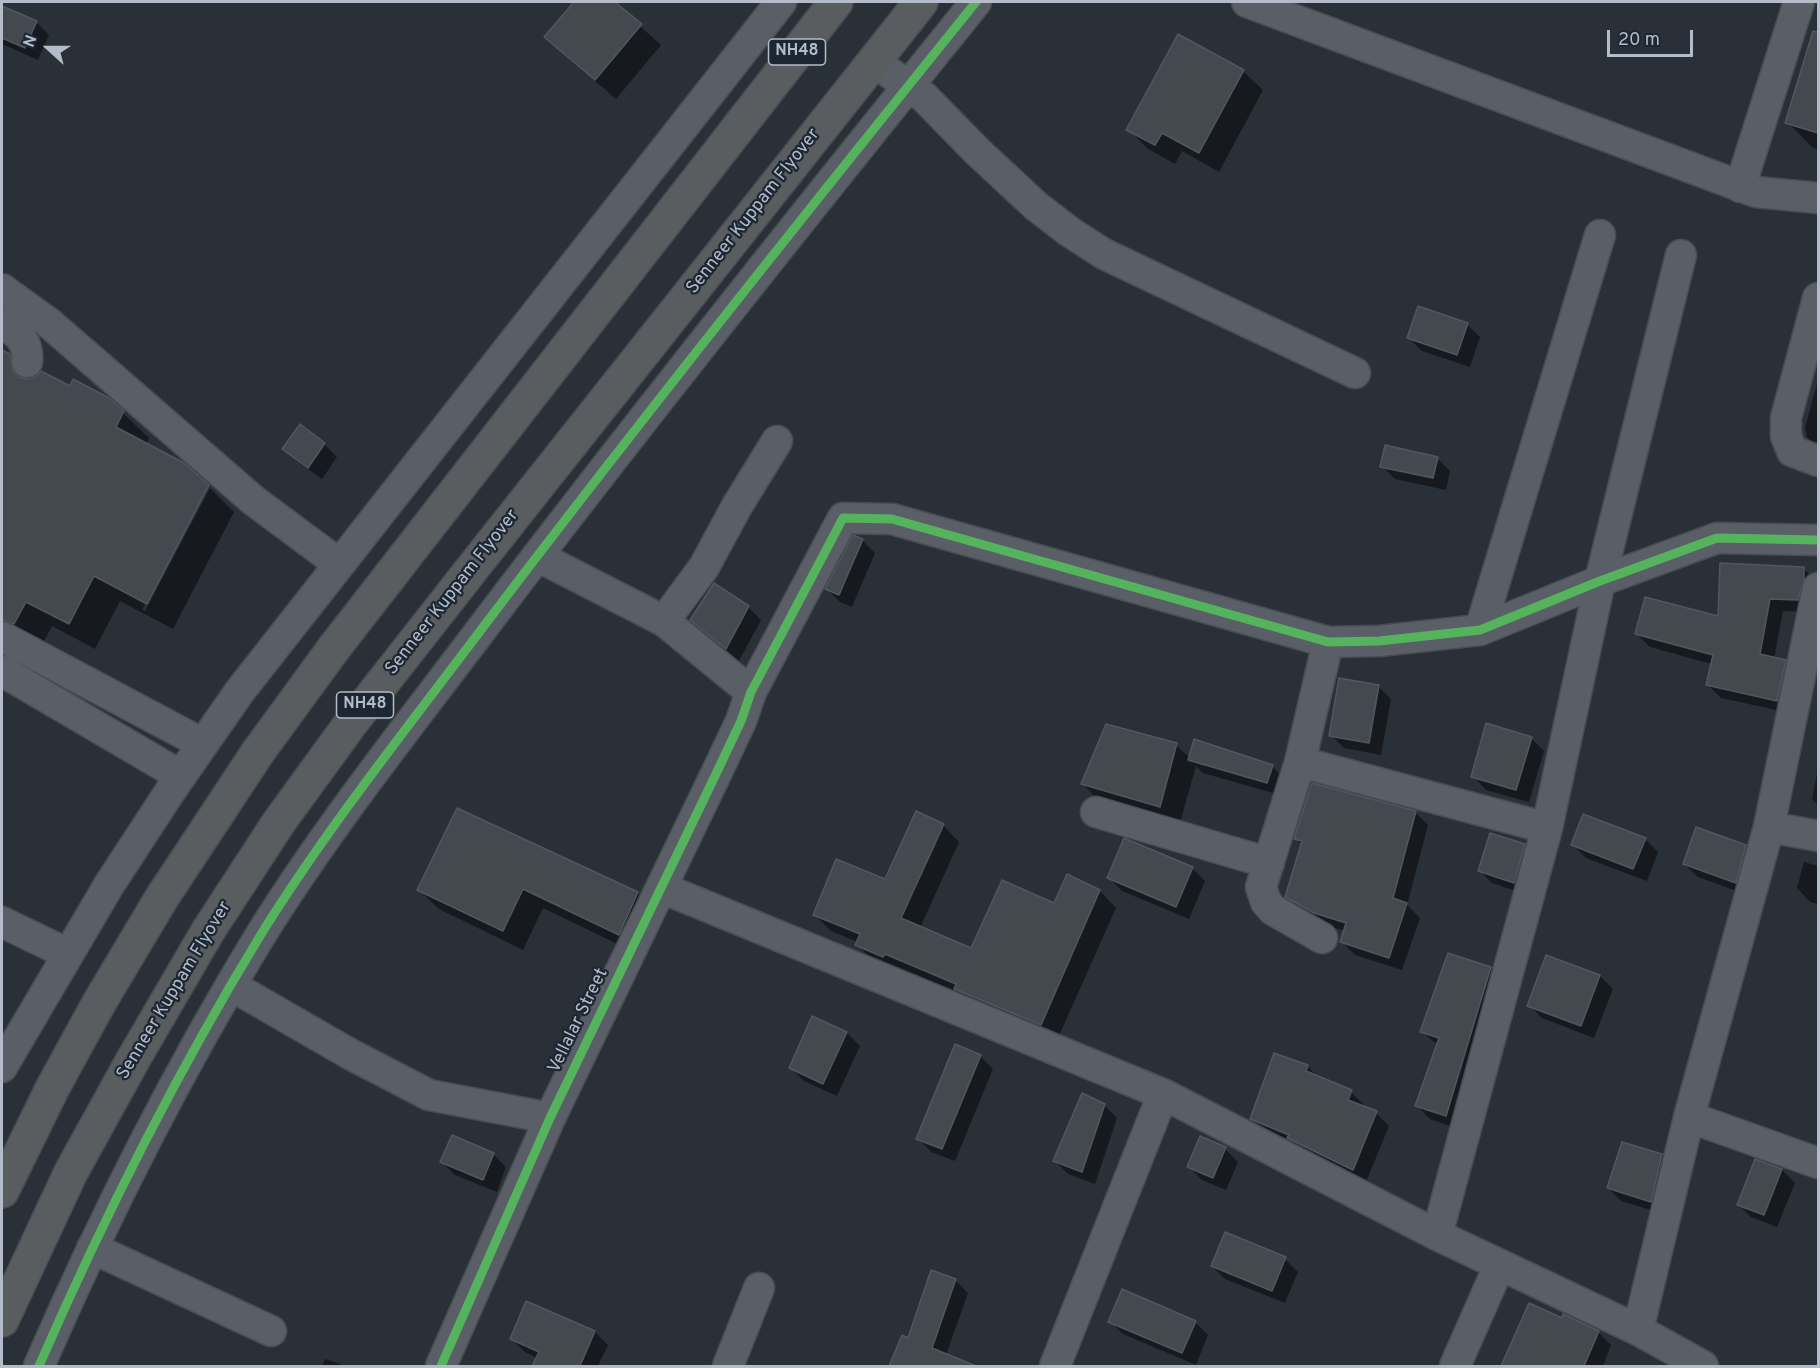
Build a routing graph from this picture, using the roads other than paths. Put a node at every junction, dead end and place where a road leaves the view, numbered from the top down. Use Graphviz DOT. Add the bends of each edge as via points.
graph roads {
  1 [pos="781,2"];
  2 [pos="836,2"];
  3 [pos="921,2"];
  4 [pos="976,2"];
  5 [pos="1247,2"];
  6 [pos="1799,2"];
  7 [pos="873,61"];
  8 [pos="908,86"];
  9 [pos="1740,187"];
  10 [pos="1818,198"];
  11 [pos="1600,235"];
  12 [pos="1681,255"];
  13 [pos="2,289"];
  14 [pos="1818,298"];
  15 [pos="2,324"];
  16 [pos="27,362"];
  17 [pos="1354,373"];
  18 [pos="777,441"];
  19 [pos="1818,461"];
  20 [pos="1818,540"];
  21 [pos="537,556"];
  22 [pos="339,564"];
  23 [pos="1600,581"];
  24 [pos="1818,588"];
  25 [pos="664,621"];
  26 [pos="1480,630"];
  27 [pos="2,637"];
  28 [pos="1328,642"];
  29 [pos="1811,661"];
  30 [pos="2,671"];
  31 [pos="751,692"];
  32 [pos="203,744"];
  33 [pos="1300,762"];
  34 [pos="181,776"];
  35 [pos="1096,813"];
  36 [pos="1768,827"];
  37 [pos="1547,828"];
  38 [pos="1818,836"];
  39 [pos="1269,862"];
  40 [pos="662,888"];
  41 [pos="2,922"];
  42 [pos="1322,938"];
  43 [pos="68,954"];
  44 [pos="232,986"];
  45 [pos="2,1066"];
  46 [pos="1163,1094"];
  47 [pos="1689,1117"];
  48 [pos="550,1118"];
  49 [pos="1818,1163"];
  50 [pos="2,1191"];
  51 [pos="1437,1235"];
  52 [pos="92,1248"];
  53 [pos="1499,1266"];
  54 [pos="759,1288"];
  55 [pos="2,1320"];
  56 [pos="1638,1330"];
  57 [pos="271,1331"];
  58 [pos="1692,1363"];
  59 [pos="39,1366"];
  60 [pos="441,1366"];
  61 [pos="728,1366"];
  62 [pos="1055,1366"];
  63 [pos="1455,1366"];
  1 -- 22 [label="street"];
  2 -- 50 [label="highway, NH48" via="334,648 258,752 99,1003"];
  3 -- 7 [label="highway, NH48"];
  4 -- 8 [label="street"];
  5 -- 9 [label="street"];
  6 -- 9 [label="street"];
  7 -- 8 [label="street"];
  7 -- 55 [label="highway, Senneer Kuppam Flyover / NH48" via="351,723 279,822 208,931 134,1058 71,1172"];
  8 -- 17 [label="street" via="1036,206 1104,254"];
  8 -- 21 [label="street"];
  9 -- 10 [label="street"];
  11 -- 26 [label="street"];
  12 -- 23 [label="street"];
  13 -- 22 [label="street" via="49,323 253,500"];
  14 -- 19 [label="street" via="1786,418 1786,436 1792,451"];
  15 -- 16 [label="street" via="25,342"];
  18 -- 25 [label="street" via="704,567"];
  20 -- 23 [label="street" via="1718,538"];
  21 -- 25 [label="street"];
  21 -- 44 [label="street" via="325,837"];
  22 -- 32 [label="street"];
  23 -- 26 [label="street"];
  23 -- 37 [label="street"];
  24 -- 29 [label="street"];
  25 -- 31 [label="street"];
  26 -- 28 [label="street" via="1379,641"];
  27 -- 32 [label="street"];
  28 -- 31 [label="street, Vellalar Street" via="892,519 843,518"];
  28 -- 33 [label="street"];
  29 -- 36 [label="street"];
  30 -- 34 [label="street"];
  31 -- 40 [label="street, Vellalar Street"];
  32 -- 34 [label="street"];
  33 -- 37 [label="street"];
  33 -- 39 [label="street"];
  34 -- 43 [label="street"];
  35 -- 39 [label="street"];
  36 -- 38 [label="street"];
  36 -- 47 [label="street"];
  37 -- 51 [label="street"];
  39 -- 42 [label="street" via="1261,887 1266,902"];
  40 -- 46 [label="street"];
  40 -- 48 [label="street, Vellalar Street"];
  41 -- 43 [label="street"];
  43 -- 45 [label="street"];
  44 -- 48 [label="street" via="429,1095"];
  44 -- 52 [label="street" via="156,1121"];
  46 -- 51 [label="street"];
  46 -- 62 [label="street"];
  47 -- 49 [label="street"];
  47 -- 56 [label="street"];
  48 -- 60 [label="street, Vellalar Street"];
  51 -- 53 [label="street"];
  52 -- 57 [label="street"];
  52 -- 59 [label="street"];
  53 -- 56 [label="street"];
  53 -- 63 [label="street"];
  54 -- 61 [label="street"];
  56 -- 58 [label="street"];
}
